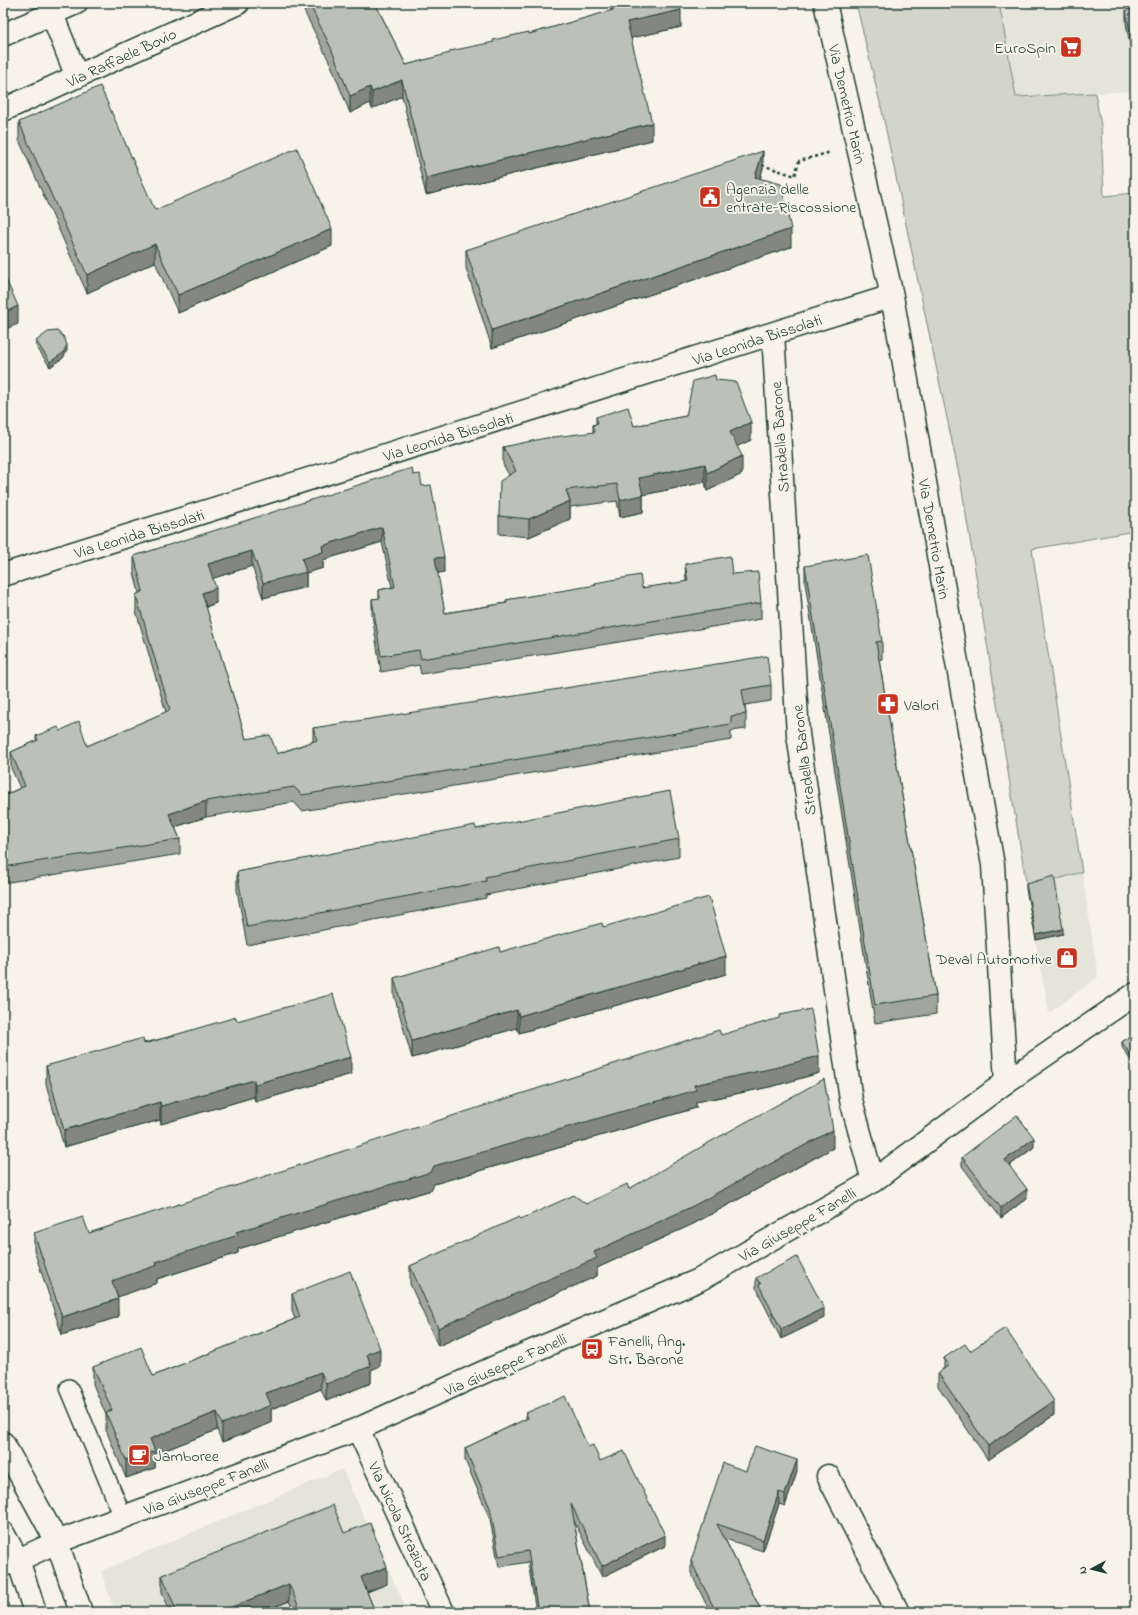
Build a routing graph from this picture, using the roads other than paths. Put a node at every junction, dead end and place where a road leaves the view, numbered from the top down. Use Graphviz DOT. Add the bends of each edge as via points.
graph roads {
  1 [pos="76,3"];
  2 [pos="238,3"];
  3 [pos="825,3"];
  4 [pos="52,14"];
  5 [pos="3,35"];
  6 [pos="77,77"];
  7 [pos="3,110"];
  8 [pos="892,296"];
  9 [pos="773,334"];
  10 [pos="3,575"];
  11 [pos="1135,994"];
  12 [pos="1006,1082"];
  13 [pos="873,1181"];
  14 [pos="69,1388"];
  15 [pos="358,1429"];
  16 [pos="3,1443"];
  17 [pos="828,1476"];
  18 [pos="123,1517"];
  19 [pos="3,1533"];
  20 [pos="57,1542"];
  21 [pos="10,1563"];
  22 [pos="35,1612"];
  23 [pos="81,1612"];
  24 [pos="443,1612"];
  25 [pos="898,1612"];
  1 -- 4 [label="street"];
  2 -- 6 [label="street, Via Raffaele Bovio"];
  3 -- 8 [label="street, Via Demetrio Marin"];
  4 -- 5 [label="street"];
  4 -- 6 [label="street"];
  6 -- 7 [label="street, Via Raffaele Bovio"];
  8 -- 9 [label="street, Via Leonida Bissolati"];
  8 -- 12 [label="street, Via Demetrio Marin" via="993,865"];
  9 -- 10 [label="street, Via Leonida Bissolati"];
  9 -- 13 [label="street, Stradella Barone" via="798,734 851,1100"];
  11 -- 12 [label="street, Via Giuseppe Fanelli"];
  12 -- 13 [label="street, Via Giuseppe Fanelli"];
  13 -- 15 [label="street, Via Giuseppe Fanelli" via="699,1280"];
  14 -- 18 [label="lane"];
  15 -- 18 [label="street, Via Giuseppe Fanelli"];
  15 -- 24 [label="street, Via Nicola Straziota"];
  16 -- 20 [label="street"];
  17 -- 25 [label="street"];
  18 -- 20 [label="street, Via Giuseppe Fanelli"];
  19 -- 21 [label="street"];
  20 -- 21 [label="street, Via Giuseppe Fanelli"];
  20 -- 23 [label="street"];
  21 -- 22 [label="street"];
}
